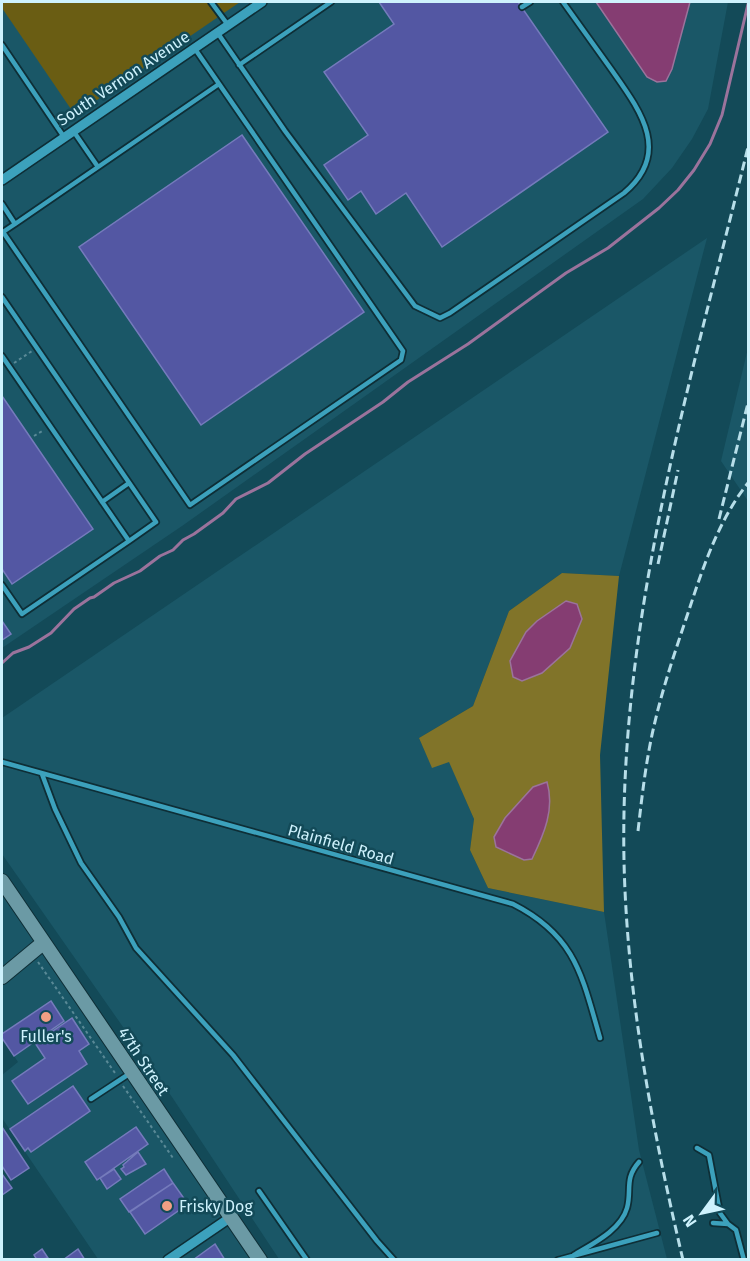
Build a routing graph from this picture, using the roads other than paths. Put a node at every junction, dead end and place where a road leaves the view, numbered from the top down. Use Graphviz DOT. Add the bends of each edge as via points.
graph roads {
  1 [pos="212,2"];
  2 [pos="262,2"];
  3 [pos="331,2"];
  4 [pos="530,2"];
  5 [pos="563,2"];
  6 [pos="522,7"];
  7 [pos="228,25"];
  8 [pos="217,33"];
  9 [pos="2,45"];
  10 [pos="194,48"];
  11 [pos="239,65"];
  12 [pos="219,84"];
  13 [pos="73,130"];
  14 [pos="64,137"];
  15 [pos="98,166"];
  16 [pos="2,180"];
  17 [pos="2,204"];
  18 [pos="15,224"];
  19 [pos="2,297"];
  20 [pos="2,356"];
  21 [pos="129,483"];
  22 [pos="102,502"];
  23 [pos="129,541"];
  24 [pos="2,585"];
  25 [pos="2,762"];
  26 [pos="42,773"];
  27 [pos="2,881"];
  28 [pos="43,943"];
  29 [pos="2,977"];
  30 [pos="600,1038"];
  31 [pos="132,1072"];
  32 [pos="91,1099"];
  33 [pos="697,1148"];
  34 [pos="639,1162"];
  35 [pos="259,1191"];
  36 [pos="231,1217"];
  37 [pos="713,1223"];
  38 [pos="728,1224"];
  39 [pos="657,1233"];
  40 [pos="574,1256"];
  41 [pos="168,1260"];
  42 [pos="260,1260"];
  43 [pos="307,1260"];
  44 [pos="394,1260"];
  45 [pos="558,1260"];
  46 [pos="744,1260"];
  1 -- 7 [label="lane"];
  2 -- 7 [label="street, South Vernon Avenue"];
  3 -- 11 [label="lane"];
  4 -- 6 [label="lane"];
  5 -- 11 [label="lane" via="639,110 648,134 649,156 637,182 624,193 440,318 415,306"];
  7 -- 8 [label="street, South Vernon Avenue"];
  8 -- 10 [label="street, South Vernon Avenue"];
  8 -- 11 [label="lane"];
  9 -- 14 [label="lane"];
  10 -- 12 [label="lane"];
  10 -- 13 [label="street, South Vernon Avenue"];
  12 -- 15 [label="lane"];
  12 -- 18 [label="lane" via="403,351 401,360 190,505 3,232"];
  13 -- 14 [label="street, South Vernon Avenue"];
  13 -- 15 [label="lane"];
  14 -- 16 [label="street, South Vernon Avenue"];
  15 -- 18 [label="lane"];
  17 -- 18 [label="lane"];
  19 -- 21 [label="lane"];
  20 -- 22 [label="lane"];
  21 -- 22 [label="lane"];
  21 -- 23 [label="lane" via="156,522"];
  22 -- 23 [label="lane"];
  23 -- 24 [label="lane" via="22,615"];
  25 -- 26 [label="lane, Plainfield Road"];
  26 -- 30 [label="lane, Plainfield Road" via="513,904 548,926 572,955 582,974"];
  26 -- 44 [label="lane" via="81,863 136,948 232,1055"];
  27 -- 28 [label="main road, 47th Street"];
  28 -- 29 [label="main road"];
  28 -- 31 [label="main road, 47th Street"];
  31 -- 32 [label="lane"];
  31 -- 36 [label="main road, 47th Street"];
  33 -- 38 [label="lane" via="709,1155 720,1213"];
  34 -- 40 [label="lane" via="628,1180 628,1207 623,1218"];
  35 -- 43 [label="lane"];
  36 -- 41 [label="street"];
  36 -- 42 [label="main road, 47th Street"];
  37 -- 38 [label="lane"];
  38 -- 46 [label="lane" via="736,1230"];
  39 -- 40 [label="lane"];
  40 -- 45 [label="lane"];
}
